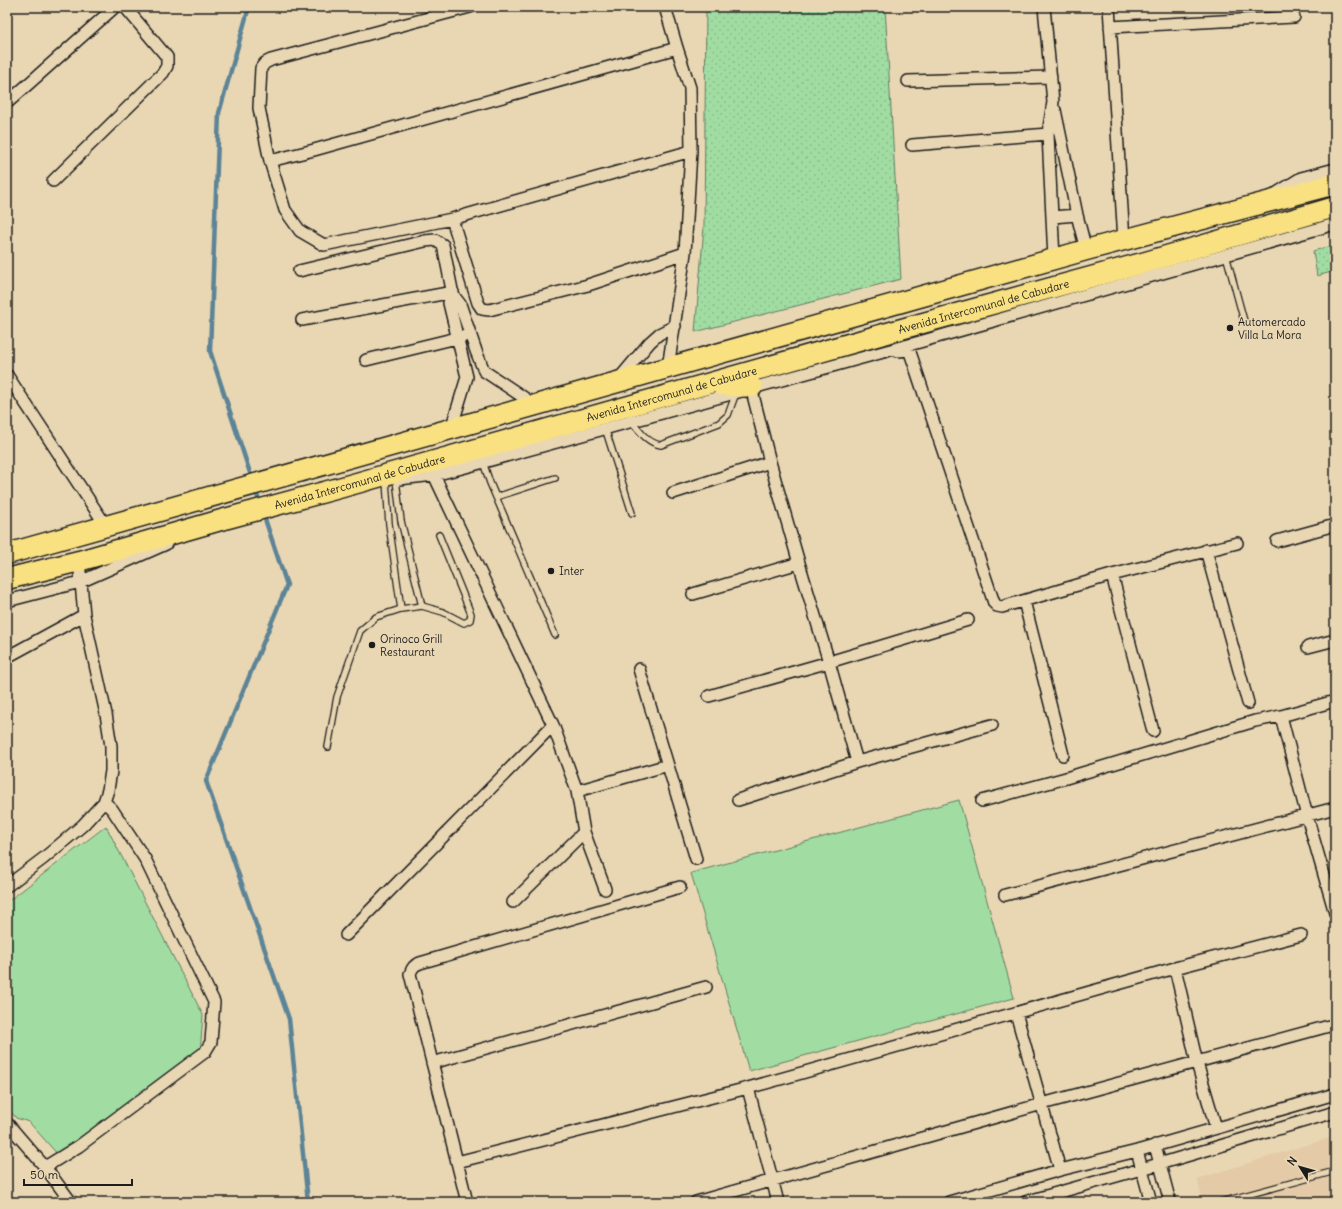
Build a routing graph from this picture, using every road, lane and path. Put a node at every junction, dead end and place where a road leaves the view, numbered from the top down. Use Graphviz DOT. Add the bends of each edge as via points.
graph roads {
  1 [pos="115,7"];
  2 [pos="125,7"];
  3 [pos="470,7"];
  4 [pos="665,7"];
  5 [pos="1044,7"];
  6 [pos="1109,7"];
  7 [pos="1294,17"];
  8 [pos="1110,27"];
  9 [pos="677,48"];
  10 [pos="1051,77"];
  11 [pos="908,80"];
  12 [pos="1053,102"];
  13 [pos="7,103"];
  14 [pos="1048,134"];
  15 [pos="912,145"];
  16 [pos="691,151"];
  17 [pos="270,161"];
  18 [pos="1335,169"];
  19 [pos="54,181"];
  20 [pos="1335,184"];
  21 [pos="1259,204"];
  22 [pos="1335,207"];
  23 [pos="1077,215"];
  24 [pos="1052,217"];
  25 [pos="452,218"];
  26 [pos="1335,224"];
  27 [pos="1124,240"];
  28 [pos="1086,250"];
  29 [pos="685,253"];
  30 [pos="1226,255"];
  31 [pos="1054,259"];
  32 [pos="299,271"];
  33 [pos="453,294"];
  34 [pos="302,320"];
  35 [pos="1244,321"];
  36 [pos="675,326"];
  37 [pos="470,335"];
  38 [pos="458,338"];
  39 [pos="366,360"];
  40 [pos="668,368"];
  41 [pos="484,371"];
  42 [pos="467,377"];
  43 [pos="8,379"];
  44 [pos="616,382"];
  45 [pos="705,385"];
  46 [pos="747,391"];
  47 [pos="534,406"];
  48 [pos="631,421"];
  49 [pos="605,428"];
  50 [pos="451,429"];
  51 [pos="483,462"];
  52 [pos="770,462"];
  53 [pos="434,475"];
  54 [pos="555,478"];
  55 [pos="391,480"];
  56 [pos="339,488"];
  57 [pos="673,493"];
  58 [pos="496,497"];
  59 [pos="632,513"];
  60 [pos="221,520"];
  61 [pos="1335,525"];
  62 [pos="106,526"];
  63 [pos="439,535"];
  64 [pos="1277,541"];
  65 [pos="1237,543"];
  66 [pos="1206,550"];
  67 [pos="7,554"];
  68 [pos="79,561"];
  69 [pos="799,563"];
  70 [pos="1112,575"];
  71 [pos="7,579"];
  72 [pos="80,582"];
  73 [pos="693,594"];
  74 [pos="7,601"];
  75 [pos="1024,601"];
  76 [pos="422,606"];
  77 [pos="402,609"];
  78 [pos="84,615"];
  79 [pos="968,620"];
  80 [pos="555,635"];
  81 [pos="1335,640"];
  82 [pos="1308,647"];
  83 [pos="7,657"];
  84 [pos="830,662"];
  85 [pos="640,669"];
  86 [pos="709,696"];
  87 [pos="1335,701"];
  88 [pos="1248,704"];
  89 [pos="1281,716"];
  90 [pos="553,725"];
  91 [pos="992,725"];
  92 [pos="1153,731"];
  93 [pos="328,747"];
  94 [pos="1063,755"];
  95 [pos="857,762"];
  96 [pos="668,765"];
  97 [pos="577,792"];
  98 [pos="738,800"];
  99 [pos="982,800"];
  100 [pos="104,802"];
  101 [pos="1335,808"];
  102 [pos="1307,816"];
  103 [pos="584,832"];
  104 [pos="696,859"];
  105 [pos="7,886"];
  106 [pos="680,887"];
  107 [pos="605,889"];
  108 [pos="1005,895"];
  109 [pos="513,902"];
  110 [pos="1335,913"];
  111 [pos="346,935"];
  112 [pos="1301,935"];
  113 [pos="1175,968"];
  114 [pos="706,987"];
  115 [pos="1016,1013"];
  116 [pos="1329,1026"];
  117 [pos="432,1063"];
  118 [pos="1197,1063"];
  119 [pos="748,1088"];
  120 [pos="1335,1094"];
  121 [pos="1042,1104"];
  122 [pos="1335,1112"];
  123 [pos="7,1123"];
  124 [pos="1216,1128"];
  125 [pos="1155,1145"];
  126 [pos="1137,1151"];
  127 [pos="457,1162"];
  128 [pos="1159,1164"];
  129 [pos="45,1167"];
  130 [pos="1142,1169"];
  131 [pos="1060,1170"];
  132 [pos="1335,1171"];
  133 [pos="772,1180"];
  134 [pos="70,1202"];
  135 [pos="467,1202"];
  136 [pos="696,1202"];
  137 [pos="778,1202"];
  138 [pos="949,1202"];
  139 [pos="1025,1202"];
  140 [pos="1151,1202"];
  141 [pos="1170,1202"];
  142 [pos="1221,1202"];
  1 -- 13 [label="street"];
  2 -- 19 [label="street" via="167,58 167,66 163,73"];
  3 -- 17 [label="street" via="265,63 261,68 259,108"];
  4 -- 9 [label="street"];
  5 -- 10 [label="street"];
  6 -- 8 [label="street"];
  7 -- 8 [label="street"];
  8 -- 27 [label="street"];
  9 -- 16 [label="street" via="690,88"];
  9 -- 17 [label="street"];
  10 -- 11 [label="street"];
  10 -- 12 [label="street"];
  12 -- 14 [label="street"];
  12 -- 23 [label="street"];
  14 -- 15 [label="street"];
  14 -- 24 [label="street"];
  16 -- 25 [label="street"];
  16 -- 29 [label="street"];
  17 -- 25 [label="street" via="285,210 300,231 324,245"];
  18 -- 21 [label="street" via="1301,178"];
  20 -- 21 [label="highway"];
  21 -- 27 [label="highway"];
  22 -- 45 [label="highway, Avenida Intercomunal de Cabudare"];
  23 -- 24 [label="street"];
  23 -- 28 [label="street"];
  24 -- 31 [label="street"];
  25 -- 29 [label="street" via="478,303 482,308 489,310 588,285"];
  26 -- 30 [label="street"];
  27 -- 28 [label="highway"];
  28 -- 31 [label="highway"];
  29 -- 36 [label="street"];
  30 -- 35 [label="lane"];
  30 -- 46 [label="street"];
  31 -- 40 [label="highway"];
  32 -- 33 [label="street" via="435,240 443,245"];
  33 -- 34 [label="street"];
  33 -- 37 [label="street" via="460,304"];
  33 -- 38 [label="street" via="450,303"];
  36 -- 40 [label="street"];
  36 -- 44 [label="street" via="650,342"];
  37 -- 38 [label="street"];
  37 -- 41 [label="street"];
  38 -- 39 [label="street"];
  38 -- 42 [label="street"];
  40 -- 44 [label="highway"];
  41 -- 42 [label="street"];
  41 -- 47 [label="street"];
  42 -- 50 [label="street"];
  43 -- 62 [label="street"];
  44 -- 47 [label="highway"];
  45 -- 46 [label="highway"];
  45 -- 56 [label="highway, Avenida Intercomunal de Cabudare"];
  46 -- 48 [label="street"];
  46 -- 48 [label="lane" via="719,423 661,445 653,444"];
  46 -- 52 [label="street"];
  46 -- 75 [label="street" via="908,350 994,603 1002,607"];
  47 -- 50 [label="highway"];
  48 -- 49 [label="street"];
  49 -- 51 [label="street"];
  49 -- 59 [label="lane"];
  50 -- 62 [label="highway"];
  51 -- 53 [label="street"];
  51 -- 58 [label="lane"];
  52 -- 57 [label="street"];
  52 -- 69 [label="street"];
  53 -- 55 [label="street"];
  53 -- 90 [label="street"];
  54 -- 58 [label="lane"];
  55 -- 56 [label="street"];
  55 -- 76 [label="lane"];
  55 -- 77 [label="lane" via="389,524"];
  56 -- 60 [label="highway, Avenida Intercomunal de Cabudare"];
  58 -- 80 [label="lane"];
  60 -- 68 [label="highway, Avenida Intercomunal de Cabudare"];
  60 -- 72 [label="street"];
  61 -- 64 [label="street"];
  62 -- 67 [label="highway"];
  63 -- 76 [label="lane" via="472,616 464,623 443,612"];
  65 -- 66 [label="street"];
  66 -- 70 [label="street"];
  66 -- 88 [label="street"];
  68 -- 71 [label="highway, Avenida Intercomunal de Cabudare"];
  68 -- 72 [label="street"];
  69 -- 73 [label="street"];
  69 -- 84 [label="street"];
  70 -- 75 [label="street"];
  70 -- 92 [label="street"];
  72 -- 74 [label="street"];
  72 -- 78 [label="street"];
  75 -- 94 [label="street"];
  76 -- 77 [label="lane"];
  77 -- 93 [label="lane" via="376,617 360,631 337,697"];
  78 -- 83 [label="street"];
  78 -- 100 [label="street" via="111,746 111,771"];
  79 -- 84 [label="street"];
  81 -- 82 [label="street"];
  84 -- 86 [label="street"];
  84 -- 95 [label="street"];
  85 -- 96 [label="street"];
  87 -- 89 [label="street"];
  89 -- 99 [label="street" via="1255,721 1066,778"];
  89 -- 102 [label="street"];
  90 -- 97 [label="street"];
  90 -- 111 [label="street"];
  91 -- 95 [label="street"];
  95 -- 98 [label="street"];
  96 -- 97 [label="street"];
  96 -- 104 [label="street"];
  97 -- 103 [label="street"];
  100 -- 105 [label="street" via="83,826"];
  100 -- 129 [label="street" via="112,809 145,859 214,1002 211,1042 205,1052 79,1146"];
  101 -- 102 [label="street"];
  102 -- 108 [label="street"];
  102 -- 110 [label="street"];
  103 -- 107 [label="street"];
  103 -- 109 [label="street"];
  106 -- 117 [label="street" via="415,965 410,974"];
  112 -- 113 [label="street"];
  113 -- 115 [label="street"];
  113 -- 118 [label="street"];
  114 -- 117 [label="street"];
  115 -- 119 [label="street"];
  115 -- 121 [label="street"];
  116 -- 118 [label="street"];
  117 -- 127 [label="street"];
  118 -- 121 [label="street"];
  118 -- 124 [label="street"];
  119 -- 127 [label="street"];
  119 -- 133 [label="street"];
  120 -- 124 [label="street"];
  121 -- 131 [label="street"];
  121 -- 133 [label="street"];
  122 -- 128 [label="street"];
  123 -- 129 [label="street"];
  124 -- 125 [label="street"];
  125 -- 126 [label="street"];
  125 -- 128 [label="street"];
  126 -- 130 [label="street"];
  126 -- 131 [label="street"];
  127 -- 135 [label="street"];
  128 -- 130 [label="street"];
  128 -- 141 [label="street"];
  129 -- 134 [label="street"];
  130 -- 139 [label="street"];
  130 -- 140 [label="street"];
  131 -- 138 [label="street"];
  132 -- 142 [label="lane"];
  133 -- 136 [label="street"];
  133 -- 137 [label="street"];
}
